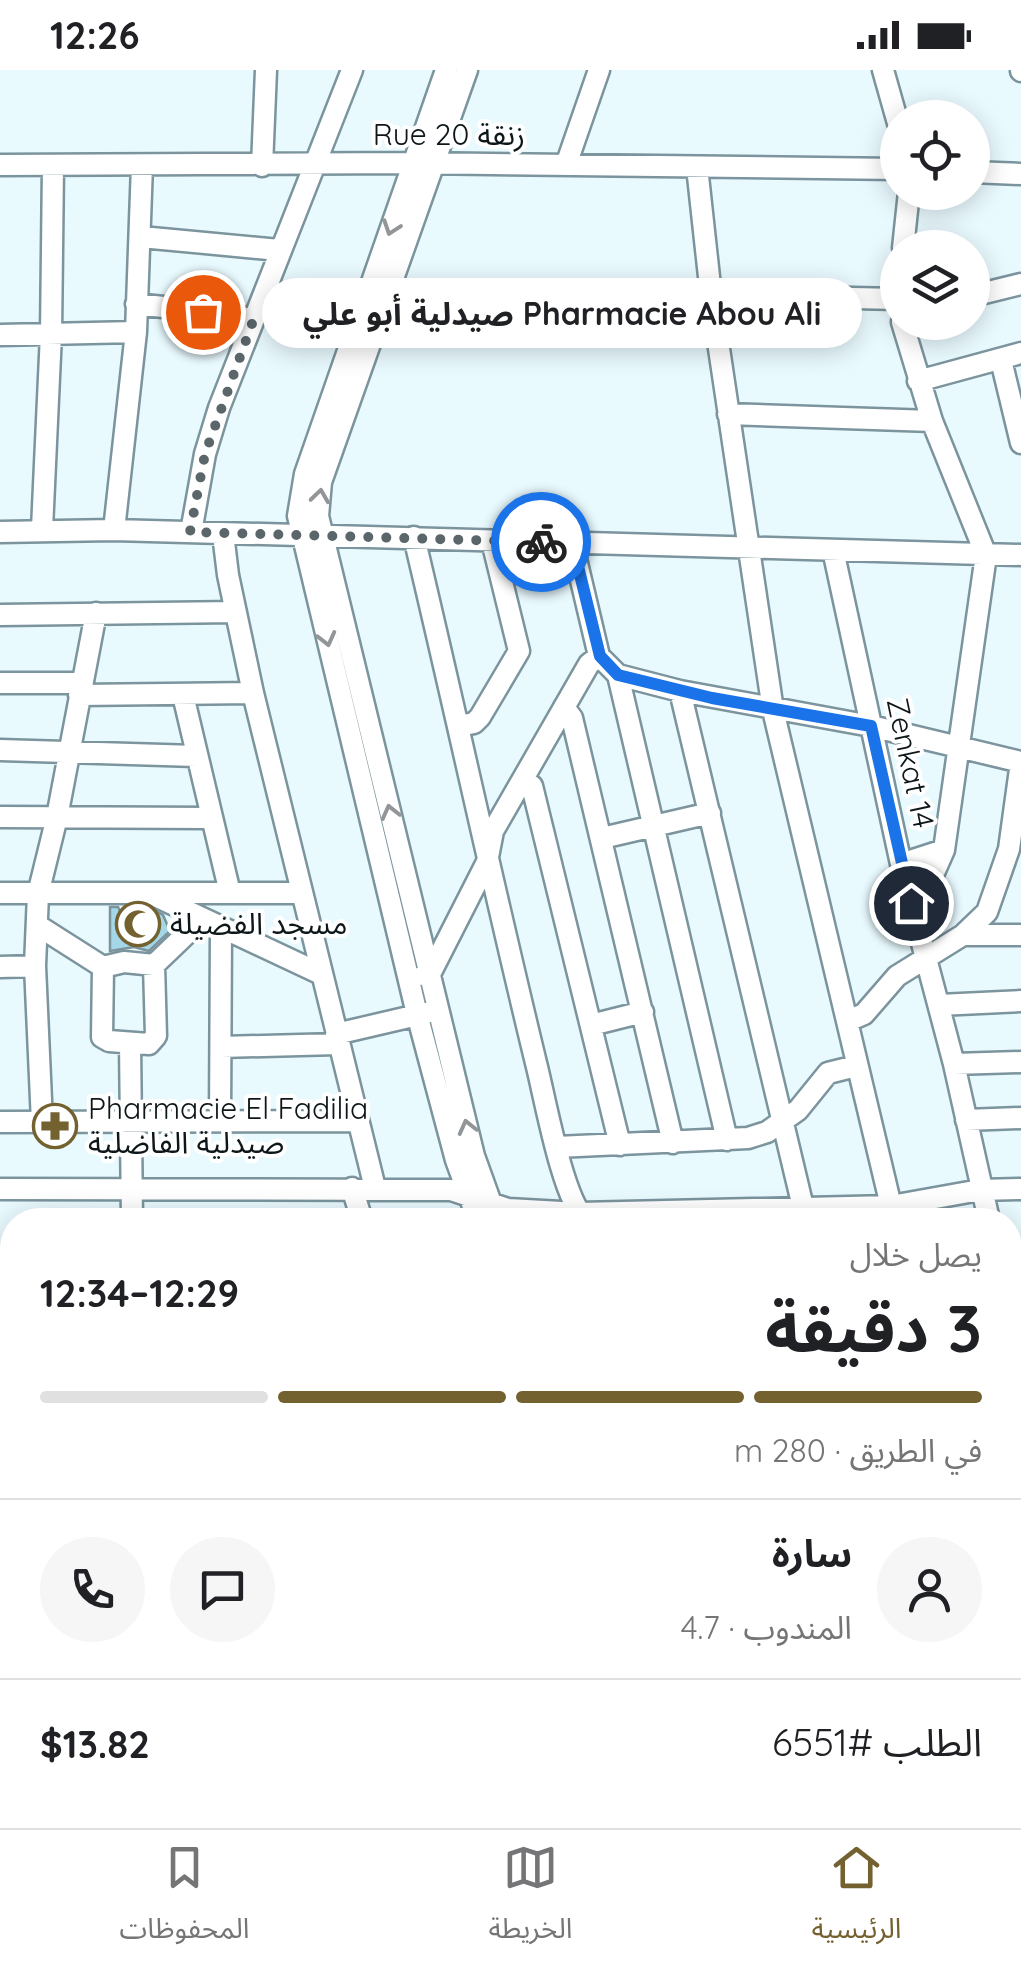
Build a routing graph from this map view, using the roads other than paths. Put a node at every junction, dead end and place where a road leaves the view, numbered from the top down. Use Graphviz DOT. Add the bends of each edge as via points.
graph roads {
  1 [pos="266,70"];
  2 [pos="352,70"];
  3 [pos="446,70"];
  4 [pos="467,70"];
  5 [pos="599,70"];
  6 [pos="882,70"];
  7 [pos="891,100"];
  8 [pos="424,163"];
  9 [pos="0,165"];
  10 [pos="142,165"];
  11 [pos="316,165"];
  12 [pos="52,166"];
  13 [pos="262,166"];
  14 [pos="566,166"];
  15 [pos="697,167"];
  16 [pos="880,169"];
  17 [pos="990,173"];
  18 [pos="1021,174"];
  19 [pos="141,237"];
  20 [pos="280,250"];
  21 [pos="1021,284"];
  22 [pos="990,292"];
  23 [pos="711,296"];
  24 [pos="880,298"];
  25 [pos="136,304"];
  26 [pos="253,321"];
  27 [pos="136,332"];
  28 [pos="51,334"];
  29 [pos="0,335"];
  30 [pos="907,340"];
  31 [pos="1011,357"];
  32 [pos="918,380"];
  33 [pos="728,414"];
  34 [pos="932,421"];
  35 [pos="1021,443"];
  36 [pos="42,529"];
  37 [pos="114,530"];
  38 [pos="0,532"];
  39 [pos="190,532"];
  40 [pos="223,534"];
  41 [pos="311,535"];
  42 [pos="414,537"];
  43 [pos="492,541"];
  44 [pos="572,542"];
  45 [pos="750,547"];
  46 [pos="834,550"];
  47 [pos="986,555"];
  48 [pos="1021,555"];
  49 [pos="236,612"];
  50 [pos="96,613"];
  51 [pos="0,615"];
  52 [pos="600,656"];
  53 [pos="618,675"];
  54 [pos="0,683"];
  55 [pos="80,689"];
  56 [pos="680,691"];
  57 [pos="253,693"];
  58 [pos="183,695"];
  59 [pos="564,707"];
  60 [pos="773,710"];
  61 [pos="459,726"];
  62 [pos="871,726"];
  63 [pos="957,746"];
  64 [pos="0,750"];
  65 [pos="69,752"];
  66 [pos="196,756"];
  67 [pos="1021,762"];
  68 [pos="523,780"];
  69 [pos="1016,811"];
  70 [pos="710,813"];
  71 [pos="0,817"];
  72 [pos="57,818"];
  73 [pos="211,818"];
  74 [pos="653,826"];
  75 [pos="602,838"];
  76 [pos="944,850"];
  77 [pos="487,862"];
  78 [pos="901,864"];
  79 [pos="148,892"];
  80 [pos="0,893"];
  81 [pos="230,893"];
  82 [pos="38,894"];
  83 [pos="302,894"];
  84 [pos="911,903"];
  85 [pos="211,924"];
  86 [pos="38,925"];
  87 [pos="963,935"];
  88 [pos="1021,935"];
  89 [pos="926,960"];
  90 [pos="154,965"];
  91 [pos="0,966"];
  92 [pos="36,966"];
  93 [pos="103,968"];
  94 [pos="322,974"];
  95 [pos="420,976"];
  96 [pos="1021,1001"];
  97 [pos="939,1005"];
  98 [pos="438,1010"];
  99 [pos="643,1012"];
  100 [pos="417,1014"];
  101 [pos="848,1021"];
  102 [pos="591,1025"];
  103 [pos="337,1039"];
  104 [pos="130,1043"];
  105 [pos="220,1047"];
  106 [pos="1021,1062"];
  107 [pos="954,1064"];
  108 [pos="856,1066"];
  109 [pos="1021,1118"];
  110 [pos="966,1120"];
  111 [pos="220,1121"];
  112 [pos="358,1121"];
  113 [pos="0,1122"];
  114 [pos="42,1122"];
  115 [pos="132,1122"];
  116 [pos="782,1123"];
  117 [pos="727,1140"];
  118 [pos="672,1143"];
  119 [pos="620,1145"];
  120 [pos="557,1147"];
  121 [pos="132,1188"];
  122 [pos="352,1188"];
  123 [pos="376,1188"];
  124 [pos="0,1189"];
  125 [pos="1021,1189"];
  126 [pos="980,1190"];
  127 [pos="469,1194"];
  128 [pos="891,1206"];
  129 [pos="132,1208"];
  130 [pos="358,1208"];
  131 [pos="482,1208"];
  132 [pos="487,1208"];
  133 [pos="580,1208"];
  134 [pos="811,1208"];
  135 [pos="881,1208"];
  136 [pos="985,1208"];
  1 -- 13 [label="street"];
  2 -- 11 [label="street"];
  3 -- 8 [label="street"];
  4 -- 8 [label="street"];
  5 -- 14 [label="street"];
  6 -- 7 [label="street"];
  8 -- 11 [label="street, Rue 20 زنقة"];
  8 -- 14 [label="street, Rue 20 زنقة"];
  8 -- 41 [label="street" via="321,482"];
  9 -- 12 [label="street, Rue 20 زنقة"];
  10 -- 12 [label="street, Rue 20 زنقة"];
  10 -- 13 [label="street, Rue 20 زنقة"];
  10 -- 19 [label="street"];
  11 -- 13 [label="street, Rue 20 زنقة"];
  11 -- 20 [label="street"];
  12 -- 28 [label="street"];
  14 -- 15 [label="street, Rue 20 زنقة"];
  15 -- 16 [label="street, Rue 20 زنقة"];
  15 -- 23 [label="street"];
  17 -- 18 [label="street"];
  19 -- 20 [label="street"];
  19 -- 25 [label="street"];
  20 -- 26 [label="street"];
  21 -- 22 [label="street"];
  23 -- 24 [label="street"];
  23 -- 33 [label="street"];
  25 -- 26 [label="street"];
  25 -- 27 [label="street"];
  26 -- 39 [label="street" via="205,454"];
  27 -- 28 [label="street"];
  27 -- 37 [label="street"];
  28 -- 29 [label="street"];
  28 -- 36 [label="street"];
  30 -- 32 [label="street"];
  31 -- 32 [label="street"];
  31 -- 35 [label="street"];
  32 -- 34 [label="street"];
  33 -- 34 [label="street"];
  33 -- 45 [label="street"];
  34 -- 47 [label="street"];
  36 -- 37 [label="street"];
  36 -- 38 [label="street"];
  37 -- 39 [label="street"];
  39 -- 40 [label="street"];
  40 -- 41 [label="street"];
  40 -- 49 [label="street"];
  41 -- 42 [label="street"];
  41 -- 95 [label="street"];
  42 -- 43 [label="street"];
  42 -- 61 [label="street"];
  43 -- 44 [label="street"];
  43 -- 61 [label="street" via="518,651 480,717"];
  44 -- 45 [label="street"];
  44 -- 52 [label="street"];
  45 -- 46 [label="street"];
  45 -- 60 [label="street"];
  46 -- 47 [label="street"];
  46 -- 62 [label="street, Zenkat 14"];
  47 -- 48 [label="street"];
  47 -- 63 [label="street"];
  49 -- 50 [label="street"];
  49 -- 57 [label="street"];
  50 -- 51 [label="street"];
  50 -- 55 [label="street"];
  52 -- 53 [label="street"];
  52 -- 59 [label="street"];
  53 -- 56 [label="street"];
  53 -- 74 [label="street"];
  54 -- 55 [label="street"];
  55 -- 58 [label="street"];
  55 -- 65 [label="street"];
  56 -- 60 [label="street"];
  56 -- 70 [label="street"];
  57 -- 58 [label="street"];
  57 -- 83 [label="street"];
  58 -- 66 [label="street"];
  59 -- 68 [label="street"];
  59 -- 75 [label="street"];
  60 -- 62 [label="street"];
  60 -- 101 [label="street"];
  61 -- 77 [label="street"];
  62 -- 63 [label="street"];
  62 -- 78 [label="street, Zenkat 14"];
  63 -- 67 [label="street"];
  63 -- 76 [label="street"];
  64 -- 65 [label="street"];
  65 -- 66 [label="street"];
  65 -- 72 [label="street"];
  66 -- 73 [label="street"];
  67 -- 69 [label="street"];
  68 -- 77 [label="street" via="493,830"];
  68 -- 102 [label="street" via="532,786"];
  69 -- 87 [label="street" via="987,912"];
  70 -- 74 [label="street"];
  70 -- 116 [label="street"];
  71 -- 72 [label="street"];
  72 -- 73 [label="street"];
  72 -- 82 [label="street"];
  73 -- 81 [label="street"];
  74 -- 75 [label="street"];
  74 -- 117 [label="street"];
  75 -- 99 [label="street"];
  76 -- 78 [label="street"];
  76 -- 84 [label="street" via="929,884"];
  77 -- 95 [label="street"];
  77 -- 120 [label="street"];
  78 -- 84 [label="street, Zenkat 14"];
  79 -- 81 [label="street"];
  79 -- 82 [label="street"];
  79 -- 85 [label="street"];
  80 -- 82 [label="street"];
  81 -- 83 [label="street"];
  82 -- 86 [label="street"];
  83 -- 94 [label="street"];
  84 -- 89 [label="street, Zenkat 14"];
  85 -- 90 [label="street"];
  85 -- 94 [label="street"];
  85 -- 105 [label="street"];
  86 -- 92 [label="street"];
  86 -- 93 [label="street"];
  87 -- 88 [label="street"];
  87 -- 89 [label="street"];
  89 -- 97 [label="street, Zenkat 14"];
  89 -- 101 [label="street" via="896,976 864,1014"];
  90 -- 93 [label="street"];
  90 -- 104 [label="street" via="156,1038"];
  91 -- 92 [label="street"];
  92 -- 114 [label="street"];
  93 -- 104 [label="street" via="102,1037"];
  94 -- 103 [label="street"];
  95 -- 98 [label="street"];
  95 -- 100 [label="street"];
  96 -- 97 [label="street"];
  97 -- 107 [label="street, Zenkat 14"];
  98 -- 100 [label="street"];
  132 -- 98 [label="street, one-way"];
  99 -- 102 [label="street"];
  99 -- 118 [label="street"];
  100 -- 103 [label="street"];
  100 -- 127 [label="street"];
  101 -- 108 [label="street"];
  102 -- 119 [label="street"];
  103 -- 105 [label="street"];
  103 -- 112 [label="street"];
  104 -- 115 [label="street"];
  105 -- 111 [label="street"];
  106 -- 107 [label="street"];
  107 -- 110 [label="street, Zenkat 14"];
  108 -- 116 [label="street" via="828,1074"];
  108 -- 128 [label="street"];
  109 -- 110 [label="street"];
  110 -- 126 [label="street, Zenkat 14"];
  111 -- 112 [label="street"];
  111 -- 115 [label="street"];
  112 -- 123 [label="street"];
  113 -- 114 [label="street"];
  114 -- 115 [label="street"];
  115 -- 121 [label="street"];
  116 -- 117 [label="street"];
  116 -- 134 [label="street"];
  117 -- 118 [label="street"];
  118 -- 119 [label="street"];
  119 -- 120 [label="street"];
  120 -- 133 [label="street"];
  121 -- 122 [label="street"];
  121 -- 124 [label="street"];
  121 -- 129 [label="street"];
  122 -- 123 [label="street"];
  122 -- 130 [label="street"];
  123 -- 127 [label="street"];
  125 -- 126 [label="street"];
  126 -- 128 [label="street"];
  126 -- 136 [label="street, Zenkat 14"];
  127 -- 131 [label="street"];
  128 -- 135 [label="street"];
}
